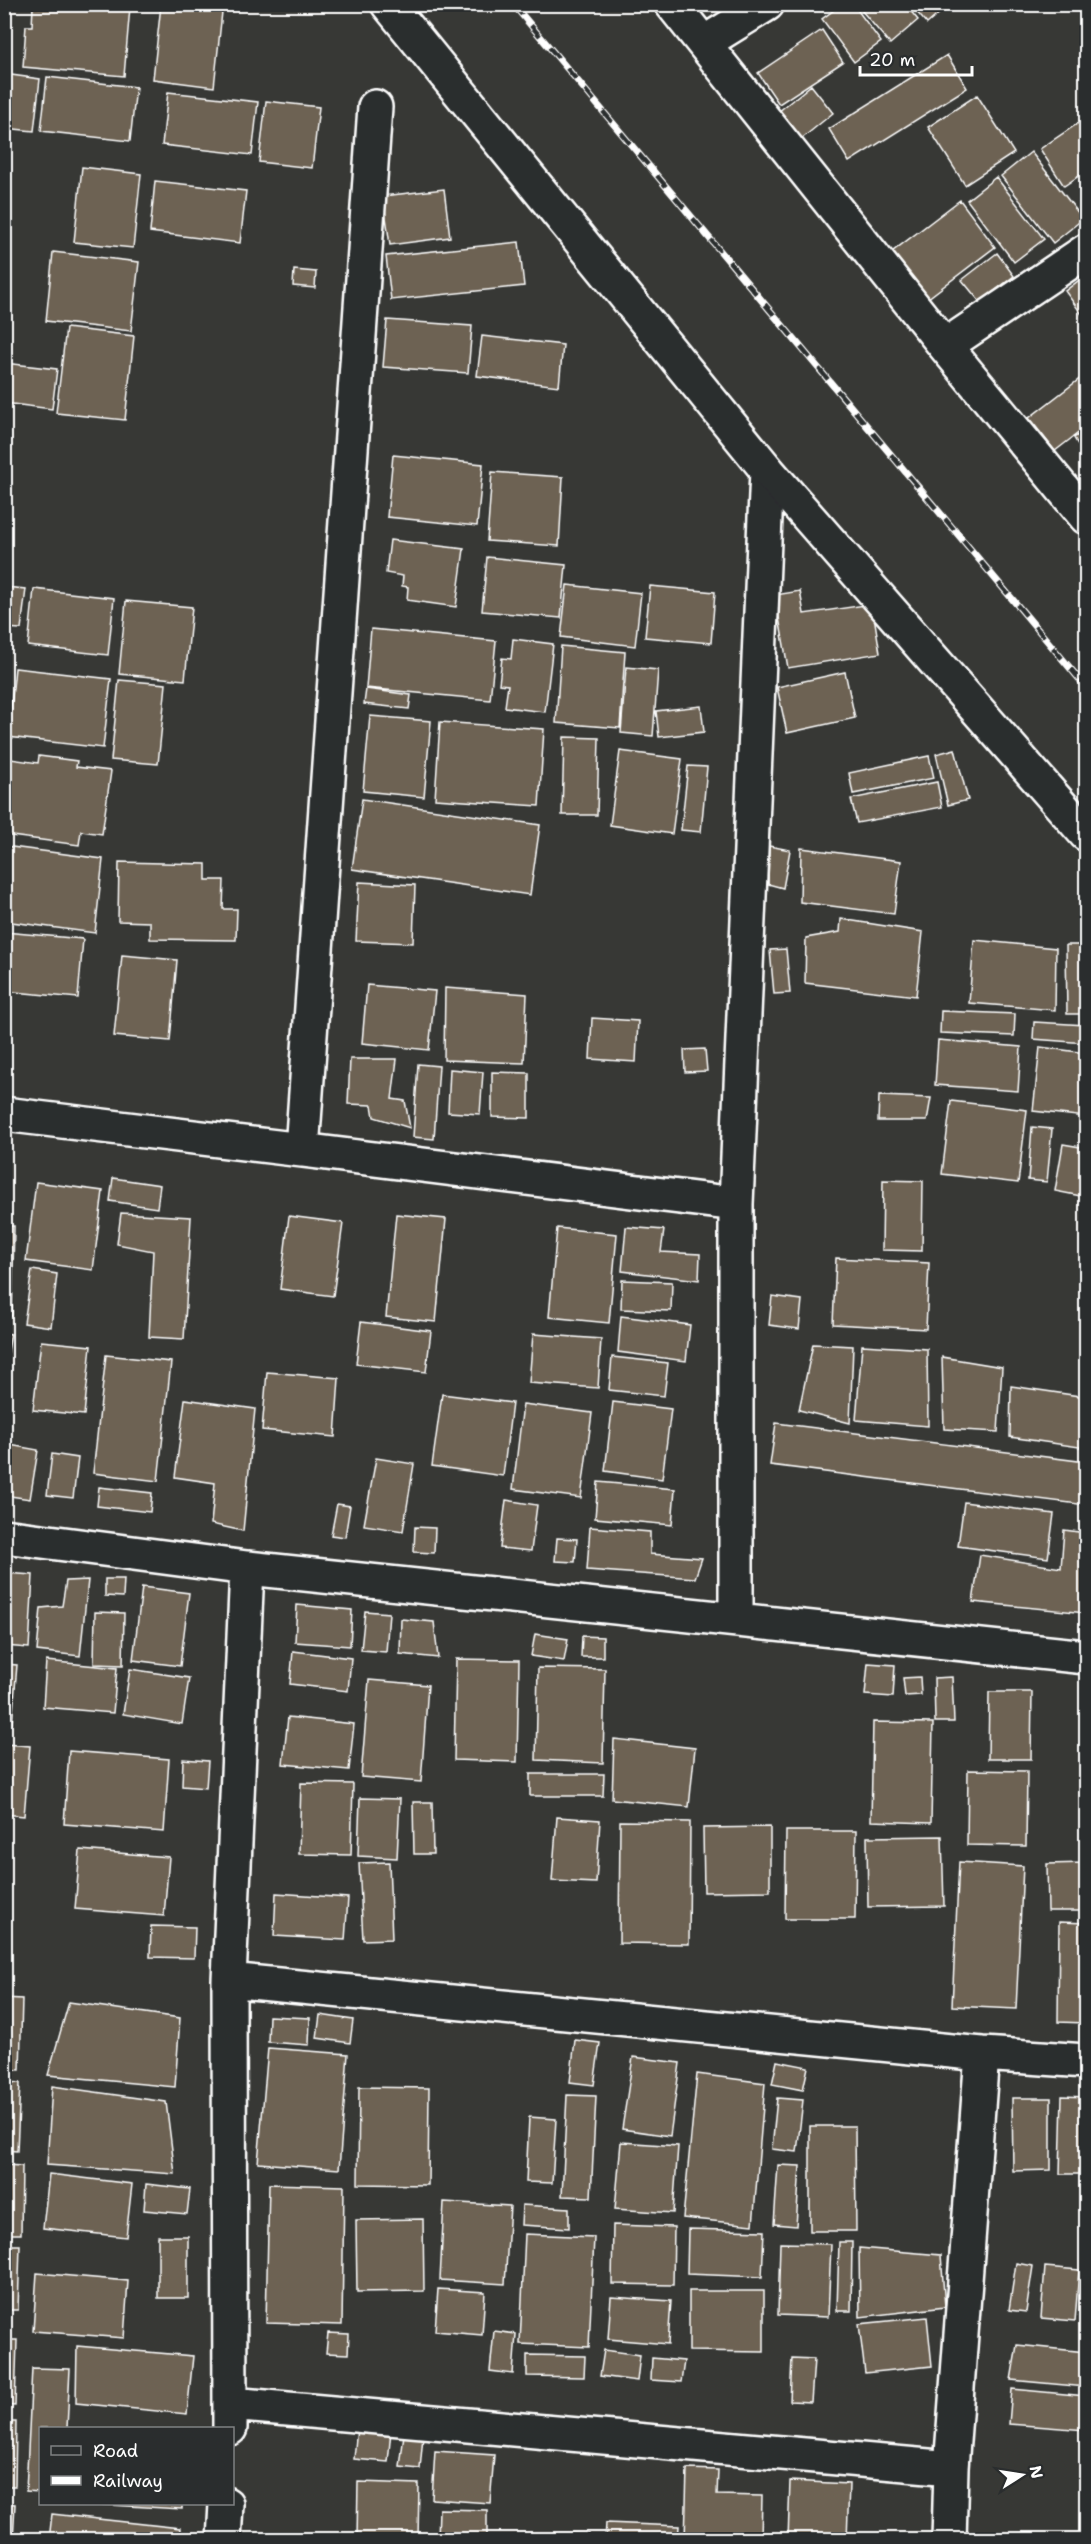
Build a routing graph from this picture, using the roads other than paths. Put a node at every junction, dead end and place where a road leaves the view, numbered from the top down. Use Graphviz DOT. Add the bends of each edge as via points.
graph roads {
  1 [pos="387,4"];
  2 [pos="672,4"];
  3 [pos="767,4"];
  4 [pos="704,43"];
  5 [pos="375,107"];
  6 [pos="1086,251"];
  7 [pos="945,346"];
  8 [pos="767,470"];
  9 [pos="1086,517"];
  10 [pos="1086,834"];
  11 [pos="4,1114"];
  12 [pos="302,1150"];
  13 [pos="736,1204"];
  14 [pos="4,1536"];
  15 [pos="247,1568"];
  16 [pos="736,1619"];
  17 [pos="1086,1657"];
  18 [pos="229,1980"];
  19 [pos="982,2054"];
  20 [pos="1086,2061"];
  21 [pos="230,2416"];
  22 [pos="951,2469"];
  23 [pos="226,2505"];
  24 [pos="224,2540"];
  25 [pos="950,2540"];
  1 -- 8 [label="street"];
  2 -- 4 [label="street"];
  3 -- 4 [label="street"];
  4 -- 7 [label="street"];
  5 -- 12 [label="street"];
  6 -- 7 [label="street"];
  7 -- 9 [label="street"];
  8 -- 10 [label="street"];
  8 -- 13 [label="street"];
  11 -- 12 [label="street"];
  12 -- 13 [label="street"];
  13 -- 16 [label="street"];
  14 -- 15 [label="street"];
  15 -- 16 [label="street"];
  15 -- 18 [label="street"];
  16 -- 17 [label="street"];
  18 -- 19 [label="street"];
  18 -- 21 [label="street"];
  19 -- 20 [label="street"];
  19 -- 22 [label="street"];
  21 -- 22 [label="street"];
  22 -- 25 [label="street"];
  23 -- 24 [label="street"];
}
